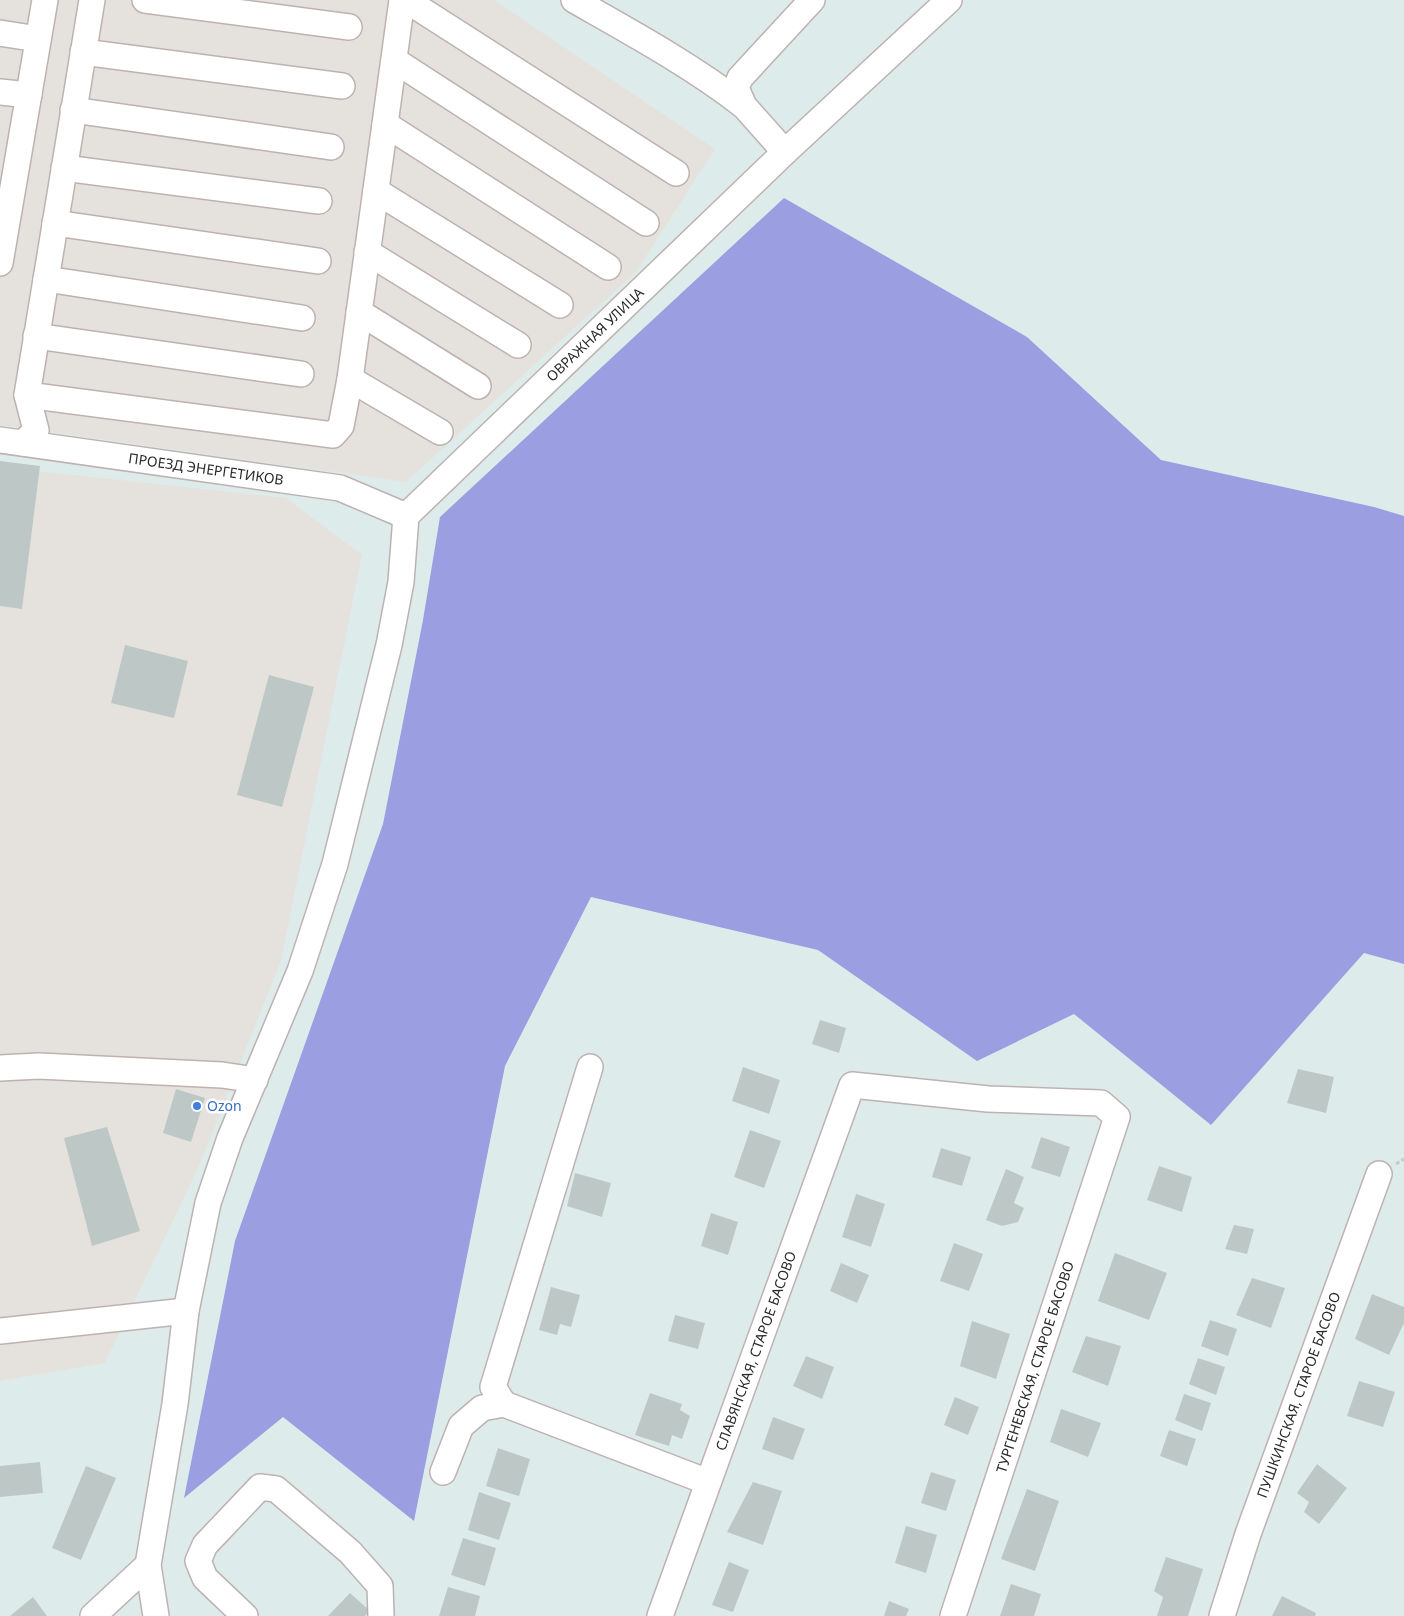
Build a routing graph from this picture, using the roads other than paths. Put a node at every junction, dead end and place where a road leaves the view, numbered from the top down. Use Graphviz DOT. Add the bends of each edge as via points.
graph roads {
  1 [pos="45,0"];
  2 [pos="92,0"];
  3 [pos="145,0"];
  4 [pos="404,0"];
  5 [pos="574,0"];
  6 [pos="812,0"];
  7 [pos="949,0"];
  8 [pos="349,27"];
  9 [pos="0,33"];
  10 [pos="38,39"];
  11 [pos="83,52"];
  12 [pos="394,60"];
  13 [pos="342,86"];
  14 [pos="0,92"];
  15 [pos="29,95"];
  16 [pos="744,106"];
  17 [pos="74,110"];
  18 [pos="385,124"];
  19 [pos="331,147"];
  20 [pos="785,152"];
  21 [pos="9,154"];
  22 [pos="64,168"];
  23 [pos="676,172"];
  24 [pos="376,190"];
  25 [pos="319,201"];
  26 [pos="4,219"];
  27 [pos="55,223"];
  28 [pos="646,223"];
  29 [pos="367,252"];
  30 [pos="318,262"];
  31 [pos="0,263"];
  32 [pos="608,267"];
  33 [pos="46,279"];
  34 [pos="560,305"];
  35 [pos="359,312"];
  36 [pos="302,318"];
  37 [pos="36,336"];
  38 [pos="518,345"];
  39 [pos="301,374"];
  40 [pos="350,379"];
  41 [pos="478,386"];
  42 [pos="27,395"];
  43 [pos="440,432"];
  44 [pos="12,442"];
  45 [pos="406,516"];
  46 [pos="590,1067"];
  47 [pos="0,1068"];
  48 [pos="255,1080"];
  49 [pos="852,1085"];
  50 [pos="1378,1174"];
  51 [pos="186,1311"];
  52 [pos="0,1331"];
  53 [pos="504,1404"];
  54 [pos="443,1472"];
  55 [pos="708,1482"];
  56 [pos="148,1565"];
  57 [pos="93,1616"];
  58 [pos="156,1616"];
  59 [pos="245,1616"];
  60 [pos="381,1616"];
  61 [pos="660,1616"];
  62 [pos="953,1616"];
  63 [pos="1222,1616"];
  1 -- 10 [label="street"];
  2 -- 11 [label="street"];
  3 -- 8 [label="street"];
  4 -- 12 [label="street"];
  4 -- 23 [label="street"];
  5 -- 16 [label="street" via="653,46"];
  6 -- 16 [label="street" via="740,78 736,88"];
  7 -- 20 [label="street, ОВРАЖНАЯ УЛИЦА"];
  9 -- 10 [label="street"];
  10 -- 15 [label="street"];
  11 -- 13 [label="street"];
  11 -- 17 [label="street"];
  12 -- 18 [label="street"];
  12 -- 28 [label="street"];
  14 -- 15 [label="street"];
  15 -- 21 [label="street"];
  16 -- 20 [label="street"];
  17 -- 19 [label="street"];
  17 -- 22 [label="street"];
  18 -- 24 [label="street"];
  18 -- 32 [label="street"];
  20 -- 45 [label="street, ОВРАЖНАЯ УЛИЦА"];
  21 -- 26 [label="street"];
  22 -- 25 [label="street"];
  22 -- 27 [label="street"];
  24 -- 29 [label="street"];
  24 -- 34 [label="street"];
  26 -- 31 [label="street"];
  27 -- 30 [label="street"];
  27 -- 33 [label="street"];
  29 -- 35 [label="street"];
  29 -- 38 [label="street"];
  33 -- 36 [label="street"];
  33 -- 37 [label="street"];
  35 -- 40 [label="street"];
  35 -- 41 [label="street"];
  37 -- 39 [label="street"];
  37 -- 42 [label="street"];
  40 -- 42 [label="street" via="341,426 334,435"];
  40 -- 43 [label="street"];
  42 -- 44 [label="street" via="36,430"];
  44 -- 45 [label="street, ПРОЕЗД ЭНЕРГЕТИКОВ" via="340,488"];
  45 -- 48 [label="street" via="401,582 389,645 335,864 300,971"];
  46 -- 53 [label="street" via="493,1387"];
  47 -- 48 [label="street" via="39,1066 222,1075"];
  48 -- 51 [label="street" via="208,1202"];
  49 -- 55 [label="street, СЛАВЯНСКАЯ, СТАРОЕ БАСОВО"];
  49 -- 62 [label="street, ТУРГЕНЕВСКАЯ, СТАРОЕ БАСОВО" via="988,1099 1101,1104 1117,1117"];
  50 -- 63 [label="street, ПУШКИНСКАЯ, СТАРОЕ БАСОВО" via="1248,1534"];
  51 -- 52 [label="street"];
  51 -- 56 [label="street" via="175,1404"];
  53 -- 54 [label="street" via="482,1408 461,1426"];
  53 -- 55 [label="street"];
  55 -- 61 [label="street, СЛАВЯНСКАЯ, СТАРОЕ БАСОВО"];
  56 -- 57 [label="street"];
  56 -- 58 [label="street"];
  59 -- 60 [label="street" via="205,1578 198,1561 205,1545 260,1487 276,1489 350,1552 380,1586"];
}
